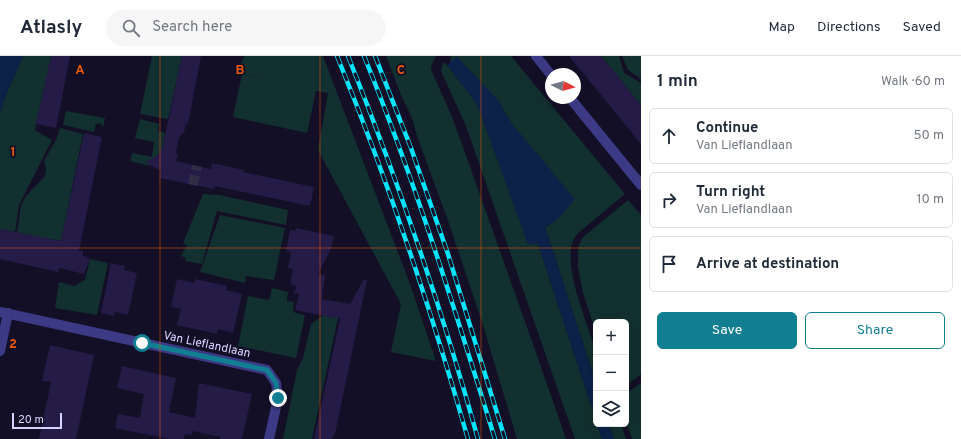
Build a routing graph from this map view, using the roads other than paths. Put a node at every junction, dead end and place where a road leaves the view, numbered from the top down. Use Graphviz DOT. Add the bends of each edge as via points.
graph roads {
  1 [pos="536,56"];
  2 [pos="545,68"];
  3 [pos="575,104"];
  4 [pos="641,185"];
  5 [pos="4,313"];
  6 [pos="0,351"];
  7 [pos="269,439"];
  1 -- 2 [label="street"];
  3 -- 4 [label="street"];
  5 -- 6 [label="street"];
  5 -- 7 [label="street, Van Lieflandlaan" via="267,370 276,383 278,398"];
}
